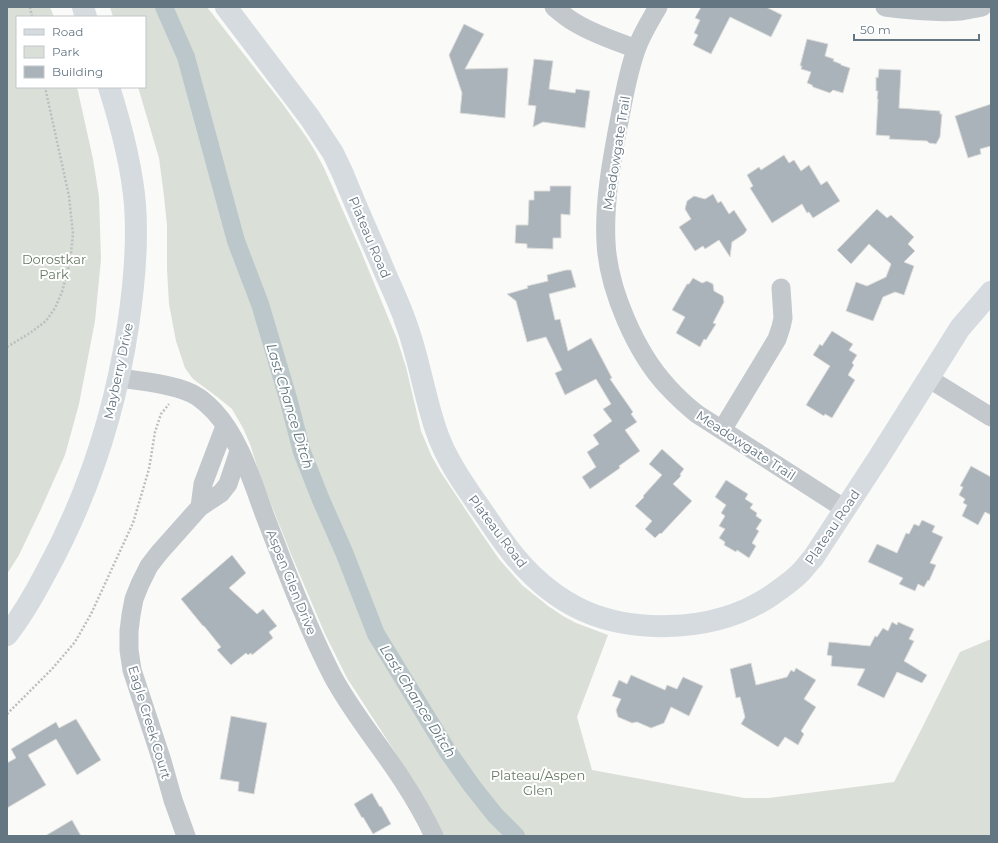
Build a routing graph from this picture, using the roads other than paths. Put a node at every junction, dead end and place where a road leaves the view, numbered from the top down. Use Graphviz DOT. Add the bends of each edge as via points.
graph roads {
  1 [pos="226,7"];
  2 [pos="554,7"];
  3 [pos="658,7"];
  4 [pos="885,7"];
  5 [pos="982,7"];
  6 [pos="636,49"];
  7 [pos="109,88"];
  8 [pos="781,288"];
  9 [pos="991,292"];
  10 [pos="119,378"];
  11 [pos="928,378"];
  12 [pos="991,418"];
  13 [pos="225,426"];
  14 [pos="722,430"];
  15 [pos="239,451"];
  16 [pos="200,507"];
  17 [pos="845,509"];
  18 [pos="7,635"];
  19 [pos="186,836"];
  20 [pos="434,836"];
  1 -- 17 [label="street, Plateau Road" via="310,118 333,154 406,322 443,448 464,485 516,559 539,582 553,593 595,616 627,624 679,626 731,617 761,603 800,573"];
  2 -- 6 [label="street" via="575,23"];
  3 -- 6 [label="street, Meadowgate Trail"];
  4 -- 5 [label="street" via="942,11"];
  6 -- 14 [label="street, Meadowgate Trail" via="625,91 609,179 606,242 610,269 626,321 652,368 683,403"];
  7 -- 10 [label="street, Mayberry Drive" via="123,135 135,205 134,276"];
  8 -- 14 [label="street" via="783,318 777,339"];
  9 -- 11 [label="street, Plateau Road" via="960,328"];
  10 -- 13 [label="street, Aspen Glen Drive" via="176,388 197,396 215,412"];
  10 -- 18 [label="street, Mayberry Drive" via="96,459 60,547 20,618"];
  11 -- 12 [label="street"];
  11 -- 17 [label="street, Plateau Road"];
  13 -- 15 [label="street, Aspen Glen Drive"];
  13 -- 16 [label="street" via="203,484"];
  14 -- 17 [label="street, Meadowgate Trail"];
  15 -- 16 [label="street, Eagle Creek Court" via="228,484 221,493"];
  15 -- 20 [label="street, Aspen Glen Drive" via="309,627 333,676 403,781"];
  16 -- 19 [label="street, Eagle Creek Court" via="149,566 134,599 129,631 132,670"];
}
